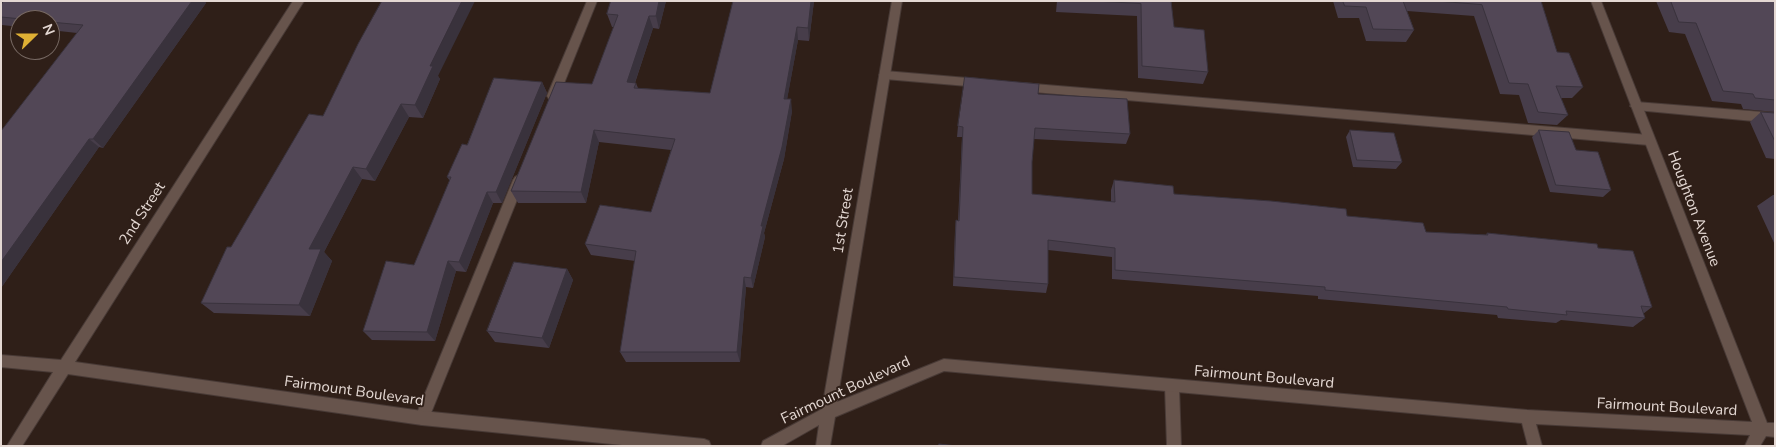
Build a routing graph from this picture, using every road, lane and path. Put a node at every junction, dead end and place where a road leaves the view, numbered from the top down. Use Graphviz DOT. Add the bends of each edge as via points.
graph roads {
  1 [pos="299,1"];
  2 [pos="592,1"];
  3 [pos="897,1"];
  4 [pos="1596,1"];
  5 [pos="885,75"];
  6 [pos="989,84"];
  7 [pos="1009,86"];
  8 [pos="1636,106"];
  9 [pos="547,111"];
  10 [pos="1775,118"];
  11 [pos="1648,140"];
  12 [pos="525,166"];
  13 [pos="1,361"];
  14 [pos="64,367"];
  15 [pos="1172,386"];
  16 [pos="828,413"];
  17 [pos="1527,417"];
  18 [pos="422,418"];
  19 [pos="1768,429"];
  20 [pos="14,446"];
  21 [pos="704,446"];
  22 [pos="768,446"];
  23 [pos="823,446"];
  24 [pos="1174,446"];
  25 [pos="1535,446"];
  26 [pos="1752,446"];
  1 -- 14 [label="street, 2nd Street"];
  2 -- 9 [label="street"];
  3 -- 5 [label="street, 1st Street"];
  4 -- 8 [label="street, Houghton Avenue"];
  5 -- 6 [label="street"];
  5 -- 16 [label="street, 1st Street"];
  7 -- 11 [label="street"];
  8 -- 10 [label="street"];
  8 -- 11 [label="street, Houghton Avenue"];
  11 -- 19 [label="street, Houghton Avenue"];
  12 -- 18 [label="street"];
  13 -- 14 [label="street, Fairmount Boulevard"];
  14 -- 18 [label="street, Fairmount Boulevard"];
  14 -- 20 [label="street, 2nd Street"];
  15 -- 16 [label="street, Fairmount Boulevard" via="944,364"];
  15 -- 17 [label="street, Fairmount Boulevard"];
  15 -- 24 [label="street"];
  16 -- 22 [label="street, Fairmount Boulevard"];
  16 -- 23 [label="street, 1st Street"];
  17 -- 19 [label="street, Fairmount Boulevard"];
  17 -- 25 [label="street"];
  18 -- 21 [label="street, Fairmount Boulevard"];
  19 -- 26 [label="street"];
}
